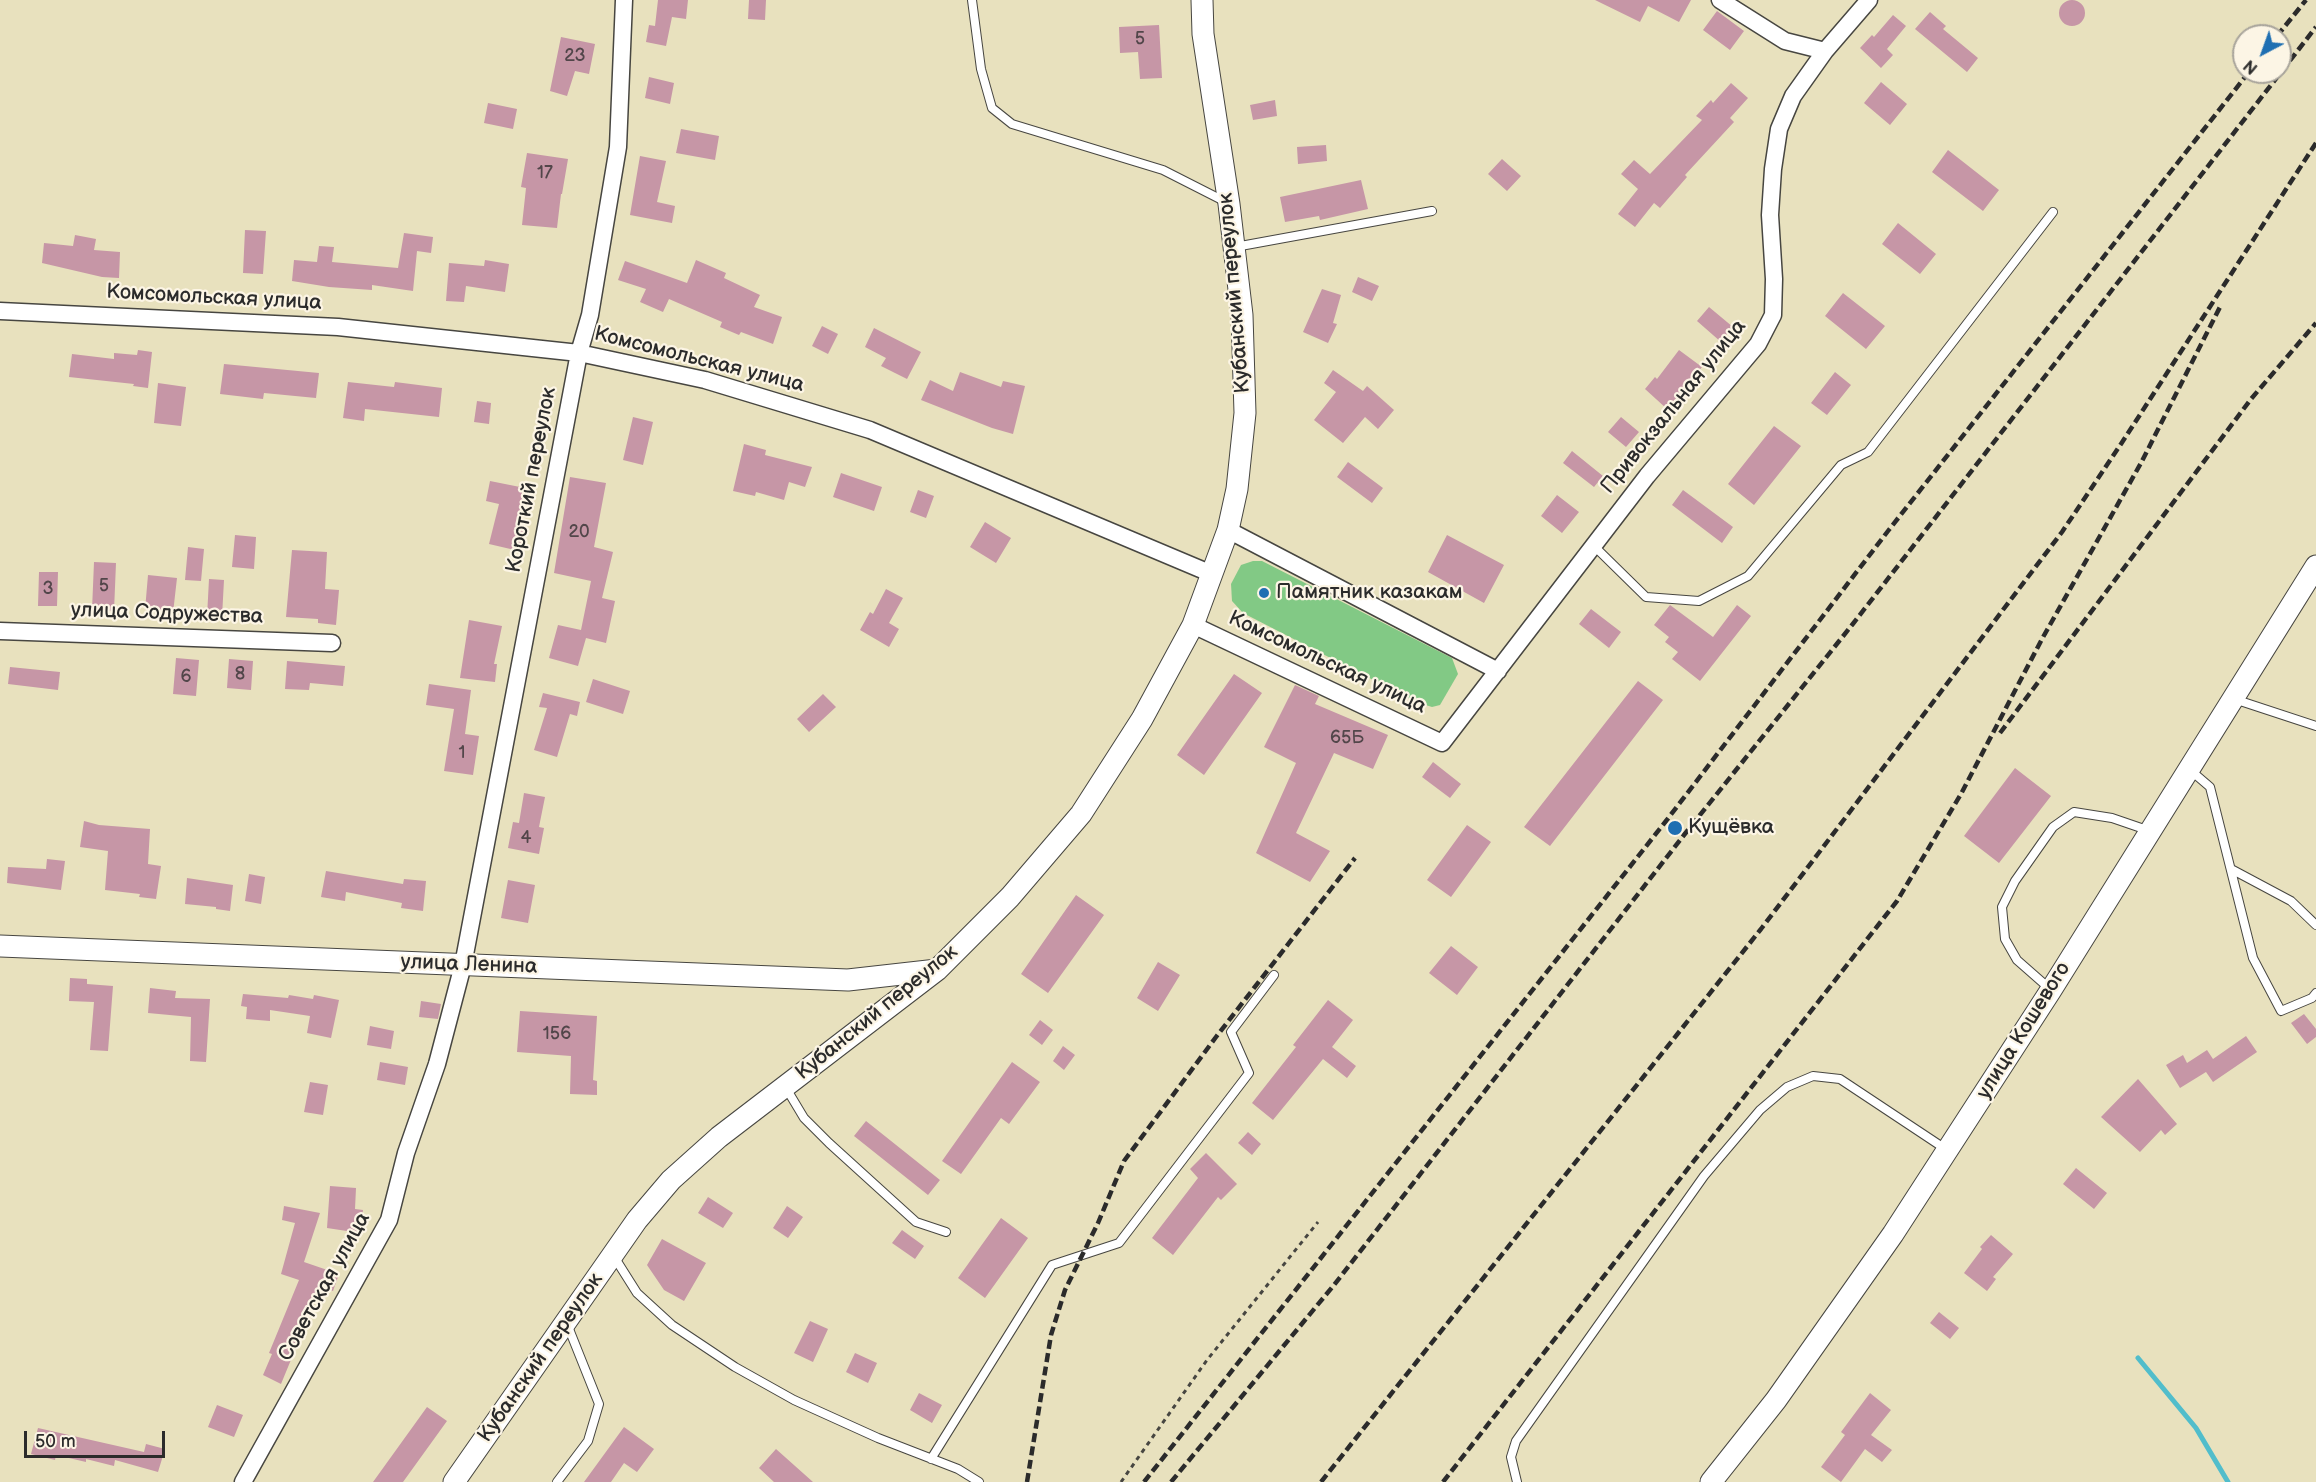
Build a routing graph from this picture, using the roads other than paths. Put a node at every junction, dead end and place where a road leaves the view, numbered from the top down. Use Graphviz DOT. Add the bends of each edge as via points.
graph roads {
  1 [pos="624,0"];
  2 [pos="972,0"];
  3 [pos="1202,0"];
  4 [pos="1720,0"];
  5 [pos="1869,0"];
  6 [pos="1825,51"];
  7 [pos="1229,204"];
  8 [pos="1432,212"];
  9 [pos="2053,212"];
  10 [pos="1234,247"];
  11 [pos="0,311"];
  12 [pos="579,352"];
  13 [pos="1228,530"];
  14 [pos="1593,545"];
  15 [pos="2316,566"];
  16 [pos="1212,574"];
  17 [pos="1193,625"];
  18 [pos="0,631"];
  19 [pos="332,643"];
  20 [pos="1498,671"];
  21 [pos="2233,698"];
  22 [pos="2316,726"];
  23 [pos="1442,743"];
  24 [pos="2189,769"];
  25 [pos="2150,831"];
  26 [pos="2231,869"];
  27 [pos="2316,925"];
  28 [pos="0,946"];
  29 [pos="463,965"];
  30 [pos="937,970"];
  31 [pos="1274,975"];
  32 [pos="2051,990"];
  33 [pos="2316,993"];
  34 [pos="785,1088"];
  35 [pos="1948,1150"];
  36 [pos="946,1232"];
  37 [pos="613,1254"];
  38 [pos="566,1321"];
  39 [pos="931,1459"];
  40 [pos="243,1482"];
  41 [pos="454,1482"];
  42 [pos="557,1482"];
  43 [pos="979,1482"];
  44 [pos="1517,1482"];
  45 [pos="1711,1482"];
  1 -- 12 [label="street, Короткий переулок" via="618,147 590,315"];
  2 -- 7 [label="lane" via="981,69 992,108 1005,119 1060,140 1163,170"];
  3 -- 7 [label="street, Кубанский переулок" via="1203,34"];
  4 -- 6 [label="street" via="1785,40"];
  5 -- 6 [label="street, Привокзальная улица"];
  6 -- 14 [label="street, Привокзальная улица" via="1793,96 1779,129 1770,215 1773,315 1758,344"];
  7 -- 10 [label="street, Кубанский переулок"];
  8 -- 10 [label="lane"];
  9 -- 14 [label="lane" via="1868,452 1841,465 1748,576 1699,601 1646,597"];
  10 -- 13 [label="street, Кубанский переулок" via="1242,315 1245,413 1237,489"];
  11 -- 12 [label="street, Комсомольская улица" via="338,327"];
  12 -- 16 [label="street, Комсомольская улица" via="705,380 870,430"];
  12 -- 29 [label="street, Короткий переулок"];
  13 -- 16 [label="street, Кубанский переулок"];
  13 -- 20 [label="street"];
  14 -- 20 [label="street, Привокзальная улица"];
  15 -- 21 [label="street, улица Кошевого"];
  16 -- 17 [label="street, Кубанский переулок"];
  17 -- 23 [label="street, Комсомольская улица"];
  17 -- 30 [label="street, Кубанский переулок" via="1142,719 1081,814 1010,897"];
  18 -- 19 [label="street, улица Содружества"];
  20 -- 23 [label="street, Привокзальная улица"];
  21 -- 22 [label="lane"];
  21 -- 24 [label="street, улица Кошевого"];
  24 -- 25 [label="street, улица Кошевого"];
  24 -- 26 [label="lane" via="2210,787"];
  25 -- 32 [label="street, улица Кошевого"];
  25 -- 32 [label="lane" via="2112,818 2074,812 2054,826 2015,881 2002,907 2005,939 2017,960"];
  26 -- 27 [label="lane" via="2291,901"];
  26 -- 33 [label="lane" via="2253,958 2281,1011"];
  28 -- 29 [label="street, улица Ленина"];
  29 -- 30 [label="street, улица Ленина" via="848,980"];
  29 -- 40 [label="street, Советская улица" via="389,1220"];
  30 -- 34 [label="street, Кубанский переулок"];
  31 -- 39 [label="lane" via="1231,1032 1249,1073 1119,1243 1052,1265"];
  32 -- 35 [label="street, улица Кошевого"];
  34 -- 36 [label="lane" via="804,1118 916,1222"];
  34 -- 37 [label="street, Кубанский переулок" via="719,1137 671,1180"];
  35 -- 44 [label="lane" via="1840,1079 1813,1076 1787,1087 1760,1110 1704,1176 1516,1441 1511,1457"];
  35 -- 45 [label="street, улица Кошевого" via="1820,1339"];
  37 -- 38 [label="street, Кубанский переулок"];
  37 -- 39 [label="lane" via="637,1293 672,1325 735,1367 794,1400"];
  38 -- 41 [label="street, Кубанский переулок"];
  38 -- 42 [label="lane" via="599,1404 588,1441"];
  39 -- 43 [label="lane"];
}
